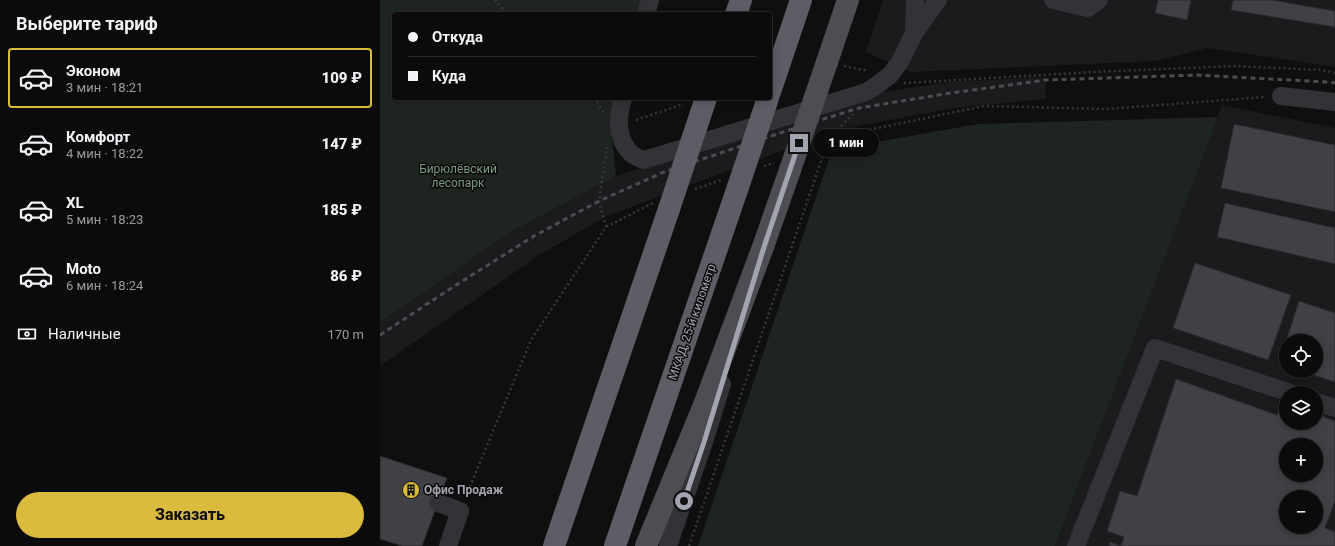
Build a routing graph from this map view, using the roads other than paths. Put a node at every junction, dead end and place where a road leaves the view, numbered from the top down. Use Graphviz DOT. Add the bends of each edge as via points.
graph roads {
  1 [pos="650,0"];
  2 [pos="741,0"];
  3 [pos="801,0"];
  4 [pos="848,0"];
  5 [pos="915,0"];
  6 [pos="938,0"];
  7 [pos="1053,0"];
  8 [pos="1099,0"];
  9 [pos="647,12"];
  10 [pos="737,12"];
  11 [pos="914,33"];
  12 [pos="773,84"];
  13 [pos="1281,96"];
  14 [pos="622,100"];
  15 [pos="705,100"];
  16 [pos="767,100"];
  17 [pos="1335,102"];
  18 [pos="764,247"];
  19 [pos="1279,389"];
  20 [pos="1323,404"];
  21 [pos="1335,408"];
  22 [pos="438,502"];
  23 [pos="448,546"];
  24 [pos="554,546"];
  25 [pos="615,546"];
  26 [pos="646,546"];
  27 [pos="668,546"];
  28 [pos="1076,546"];
  1 -- 9 [label="street"];
  2 -- 10 [label="highway"];
  3 -- 12 [label="highway"];
  4 -- 18 [label="main road, bridge" via="827,62 785,166"];
  5 -- 11 [label="street"];
  6 -- 11 [label="street"];
  7 -- 8 [label="street" via="1088,8"];
  11 -- 14 [label="street" via="900,62 890,75 866,92 644,160 633,156 625,147 619,126"];
  13 -- 17 [label="street"];
  15 -- 24 [label="highway, bridge" via="661,206"];
  16 -- 25 [label="highway, МКАД, 25-й километр, bridge" via="733,182"];
  18 -- 26 [label="main road" via="704,405"];
  18 -- 27 [label="street" via="704,442"];
  19 -- 28 [label="street" via="1155,348"];
  20 -- 21 [label="street"];
  22 -- 23 [label="street" via="460,511"];
}
